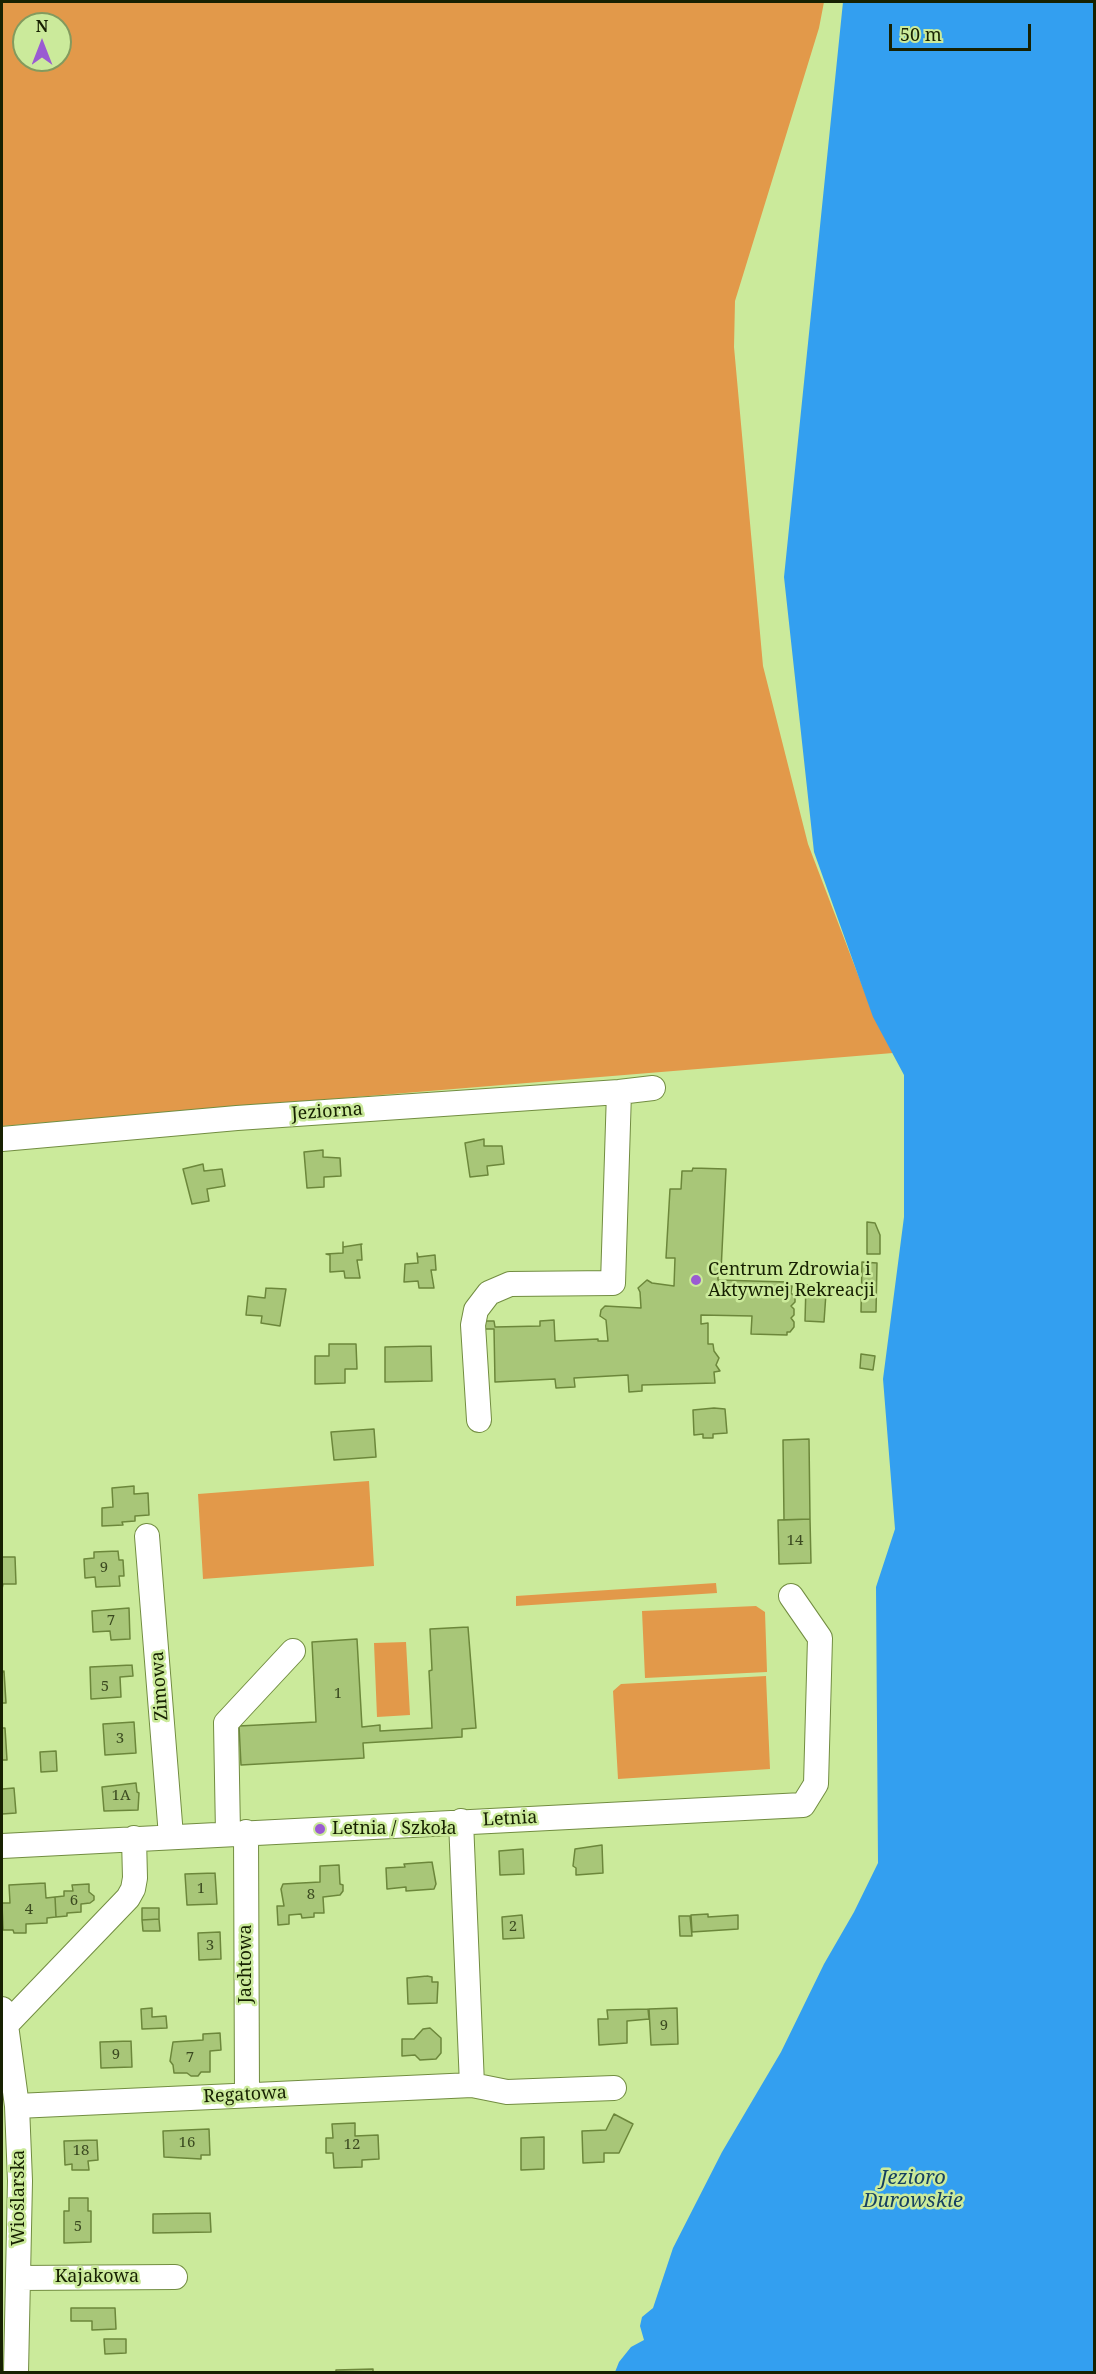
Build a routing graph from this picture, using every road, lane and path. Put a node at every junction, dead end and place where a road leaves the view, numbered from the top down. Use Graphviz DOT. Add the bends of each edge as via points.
graph roads {
  1 [pos="653,1088"];
  2 [pos="619,1092"];
  3 [pos="2,1139"];
  4 [pos="479,1420"];
  5 [pos="147,1536"];
  6 [pos="791,1596"];
  7 [pos="292,1651"];
  8 [pos="461,1821"];
  9 [pos="237,1833"];
  10 [pos="171,1836"];
  11 [pos="134,1838"];
  12 [pos="2,1846"];
  13 [pos="4,2017"];
  14 [pos="472,2085"];
  15 [pos="614,2088"];
  16 [pos="247,2095"];
  17 [pos="17,2106"];
  18 [pos="175,2277"];
  19 [pos="18,2278"];
  20 [pos="16,2373"];
  1 -- 2 [label="street, Jeziorna"];
  2 -- 3 [label="street, Jeziorna" via="237,1118"];
  2 -- 4 [label="street" via="614,1283 510,1284 489,1293 477,1310 473,1325"];
  5 -- 10 [label="street, Zimowa"];
  6 -- 8 [label="street, Letnia" via="820,1638 816,1784 802,1804"];
  7 -- 9 [label="street, Jachtowa" via="226,1723"];
  8 -- 9 [label="street, Letnia"];
  8 -- 14 [label="street"];
  9 -- 10 [label="street, Letnia"];
  9 -- 16 [label="street, Jachtowa"];
  10 -- 11 [label="street, Letnia"];
  11 -- 12 [label="street, Letnia"];
  11 -- 13 [label="street, Wioślarska" via="134,1889 128,1898"];
  13 -- 17 [label="street, Wioślarska"];
  14 -- 15 [label="street, Regatowa" via="507,2092"];
  14 -- 16 [label="street, Regatowa"];
  16 -- 17 [label="street, Regatowa"];
  17 -- 19 [label="street, Wioślarska"];
  18 -- 19 [label="street, Kajakowa"];
  19 -- 20 [label="street, Wioślarska"];
}
